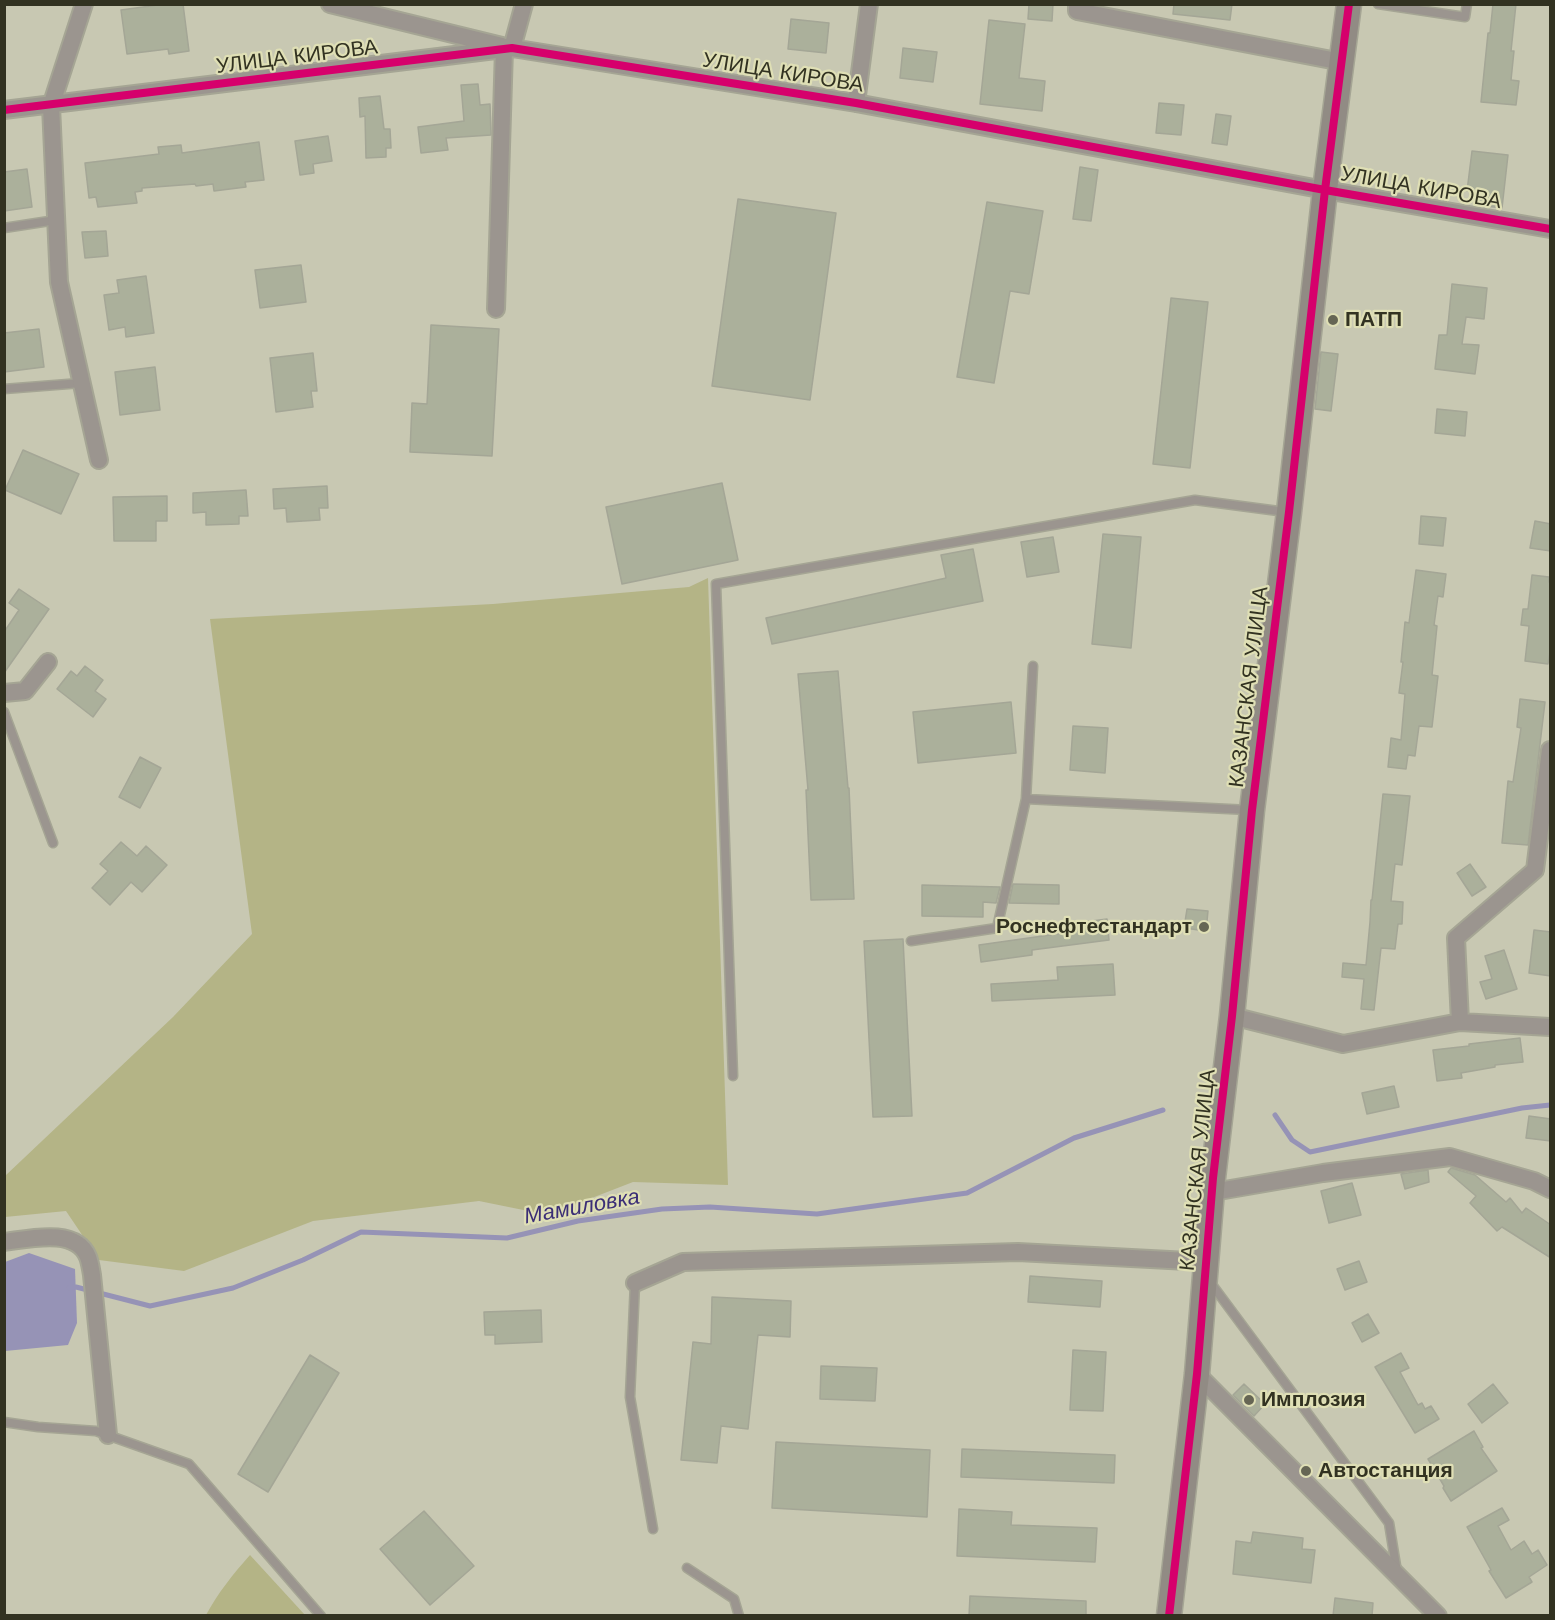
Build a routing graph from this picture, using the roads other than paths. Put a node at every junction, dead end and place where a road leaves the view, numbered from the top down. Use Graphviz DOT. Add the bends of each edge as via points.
graph roads {
  1 [pos="84,4"];
  2 [pos="330,4"];
  3 [pos="524,4"];
  4 [pos="869,4"];
  5 [pos="1077,4"];
  6 [pos="1349,4"];
  7 [pos="1378,4"];
  8 [pos="1467,4"];
  9 [pos="508,49"];
  10 [pos="1342,62"];
  11 [pos="856,103"];
  12 [pos="51,106"];
  13 [pos="4,110"];
  14 [pos="1325,190"];
  15 [pos="56,220"];
  16 [pos="4,228"];
  17 [pos="1551,229"];
  18 [pos="496,309"];
  19 [pos="81,382"];
  20 [pos="4,388"];
  21 [pos="99,460"];
  22 [pos="1289,512"];
  23 [pos="48,662"];
  24 [pos="1033,666"];
  25 [pos="4,693"];
  26 [pos="4,712"];
  27 [pos="1551,750"];
  28 [pos="1026,799"];
  29 [pos="1252,810"];
  30 [pos="52,843"];
  31 [pos="911,941"];
  32 [pos="1232,1016"];
  33 [pos="1460,1022"];
  34 [pos="1551,1027"];
  35 [pos="732,1076"];
  36 [pos="1551,1189"];
  37 [pos="1213,1192"];
  38 [pos="4,1242"];
  39 [pos="1207,1269"];
  40 [pos="635,1283"];
  41 [pos="1197,1374"];
  42 [pos="4,1422"];
  43 [pos="108,1435"];
  44 [pos="653,1529"];
  45 [pos="687,1568"];
  46 [pos="1397,1575"];
  47 [pos="321,1616"];
  48 [pos="739,1616"];
  49 [pos="1169,1616"];
  50 [pos="1438,1616"];
  1 -- 12 [label="street"];
  2 -- 9 [label="street"];
  3 -- 9 [label="street"];
  4 -- 11 [label="street"];
  5 -- 10 [label="street" via="1077,11"];
  6 -- 10 [label="street, КАЗАНСКАЯ УЛИЦА"];
  7 -- 8 [label="lane" via="1465,17"];
  9 -- 11 [label="street, УЛИЦА КИРОВА"];
  9 -- 12 [label="street, УЛИЦА КИРОВА"];
  9 -- 18 [label="street"];
  10 -- 14 [label="street, КАЗАНСКАЯ УЛИЦА"];
  11 -- 14 [label="street, УЛИЦА КИРОВА"];
  12 -- 13 [label="street, УЛИЦА КИРОВА"];
  12 -- 15 [label="street"];
  14 -- 17 [label="street, УЛИЦА КИРОВА"];
  14 -- 22 [label="street, КАЗАНСКАЯ УЛИЦА"];
  15 -- 16 [label="lane"];
  15 -- 19 [label="street" via="59,282"];
  19 -- 20 [label="lane"];
  19 -- 21 [label="street"];
  22 -- 29 [label="street, КАЗАНСКАЯ УЛИЦА"];
  22 -- 35 [label="lane" via="1195,500 716,584"];
  23 -- 25 [label="street" via="25,691"];
  24 -- 28 [label="lane"];
  26 -- 30 [label="lane"];
  27 -- 33 [label="street" via="1535,870 1456,938"];
  28 -- 29 [label="lane"];
  28 -- 31 [label="lane" via="997,928"];
  29 -- 32 [label="street, КАЗАНСКАЯ УЛИЦА"];
  32 -- 33 [label="street" via="1343,1044"];
  32 -- 37 [label="street, КАЗАНСКАЯ УЛИЦА"];
  33 -- 34 [label="street"];
  36 -- 37 [label="street" via="1450,1157"];
  37 -- 39 [label="street, КАЗАНСКАЯ УЛИЦА"];
  38 -- 43 [label="street" via="68,1239 88,1255"];
  39 -- 40 [label="street" via="1018,1252 683,1262"];
  39 -- 41 [label="street, КАЗАНСКАЯ УЛИЦА"];
  39 -- 46 [label="lane" via="1389,1523"];
  40 -- 44 [label="lane" via="630,1397"];
  41 -- 46 [label="street"];
  41 -- 49 [label="street, КАЗАНСКАЯ УЛИЦА"];
  42 -- 43 [label="lane"];
  43 -- 47 [label="lane" via="189,1464"];
  45 -- 48 [label="lane" via="734,1599"];
  46 -- 50 [label="street"];
}
